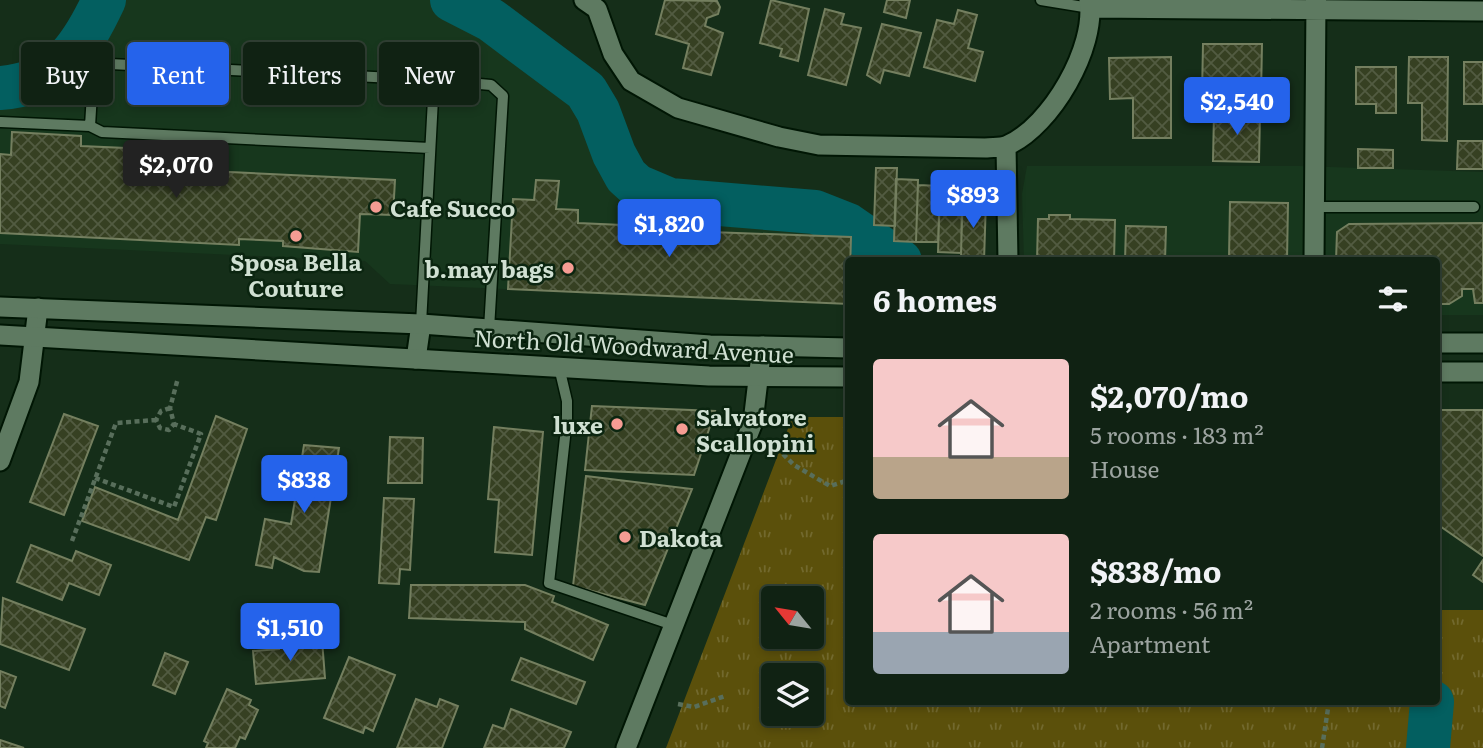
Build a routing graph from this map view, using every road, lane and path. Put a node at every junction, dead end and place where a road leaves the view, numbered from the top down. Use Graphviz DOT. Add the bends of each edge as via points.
graph roads {
  1 [pos="1041,0"];
  2 [pos="594,3"];
  3 [pos="1090,4"];
  4 [pos="1316,5"];
  5 [pos="1483,11"];
  6 [pos="379,77"];
  7 [pos="479,84"];
  8 [pos="433,105"];
  9 [pos="1,122"];
  10 [pos="90,126"];
  11 [pos="1006,146"];
  12 [pos="430,148"];
  13 [pos="1314,207"];
  14 [pos="1474,207"];
  15 [pos="1008,257"];
  16 [pos="1314,257"];
  17 [pos="0,307"];
  18 [pos="38,309"];
  19 [pos="421,324"];
  20 [pos="489,329"];
  21 [pos="0,335"];
  22 [pos="35,337"];
  23 [pos="1440,343"];
  24 [pos="1483,343"];
  25 [pos="762,346"];
  26 [pos="845,348"];
  27 [pos="416,359"];
  28 [pos="559,367"];
  29 [pos="1440,372"];
  30 [pos="1483,372"];
  31 [pos="760,377"];
  32 [pos="845,377"];
  33 [pos="178,378"];
  34 [pos="170,408"];
  35 [pos="156,420"];
  36 [pos="174,424"];
  37 [pos="777,448"];
  38 [pos="0,461"];
  39 [pos="96,478"];
  40 [pos="845,481"];
  41 [pos="72,541"];
  42 [pos="673,625"];
  43 [pos="725,696"];
  44 [pos="678,704"];
  45 [pos="1329,705"];
  46 [pos="626,748"];
  47 [pos="1322,748"];
  1 -- 3 [label="lane"];
  2 -- 11 [label="street" via="621,69 646,92 678,108 829,146"];
  3 -- 4 [label="street"];
  3 -- 11 [label="street" via="1084,49 1060,93 1025,134"];
  4 -- 5 [label="street"];
  4 -- 13 [label="street"];
  6 -- 10 [label="lane" via="103,65 93,77"];
  7 -- 20 [label="lane" via="491,85 503,96"];
  8 -- 12 [label="lane"];
  9 -- 10 [label="lane"];
  10 -- 12 [label="lane" via="102,132"];
  11 -- 15 [label="street"];
  12 -- 19 [label="lane"];
  13 -- 14 [label="lane"];
  13 -- 16 [label="street"];
  17 -- 18 [label="street, North Old Woodward Avenue"];
  18 -- 19 [label="street, North Old Woodward Avenue"];
  18 -- 22 [label="street"];
  19 -- 20 [label="street, North Old Woodward Avenue"];
  19 -- 27 [label="street"];
  20 -- 25 [label="street, North Old Woodward Avenue"];
  21 -- 22 [label="street, North Old Woodward Avenue"];
  22 -- 27 [label="street, North Old Woodward Avenue"];
  22 -- 38 [label="street" via="29,382"];
  23 -- 24 [label="street"];
  25 -- 26 [label="street, North Old Woodward Avenue"];
  25 -- 31 [label="street"];
  27 -- 28 [label="street, North Old Woodward Avenue"];
  28 -- 31 [label="street, North Old Woodward Avenue"];
  28 -- 42 [label="lane" via="567,419 549,583"];
  29 -- 30 [label="street"];
  31 -- 32 [label="street, North Old Woodward Avenue"];
  31 -- 42 [label="street" via="753,422"];
  33 -- 34 [label="path"];
  34 -- 35 [label="path" via="161,411"];
  34 -- 36 [label="path"];
  35 -- 36 [label="path" via="160,428 169,430"];
  35 -- 39 [label="path" via="116,423"];
  36 -- 39 [label="path" via="201,434 174,507"];
  37 -- 40 [label="path" via="794,465 830,486"];
  39 -- 41 [label="path"];
  42 -- 46 [label="street"];
  43 -- 44 [label="path" via="694,707"];
  45 -- 47 [label="path"];
}
